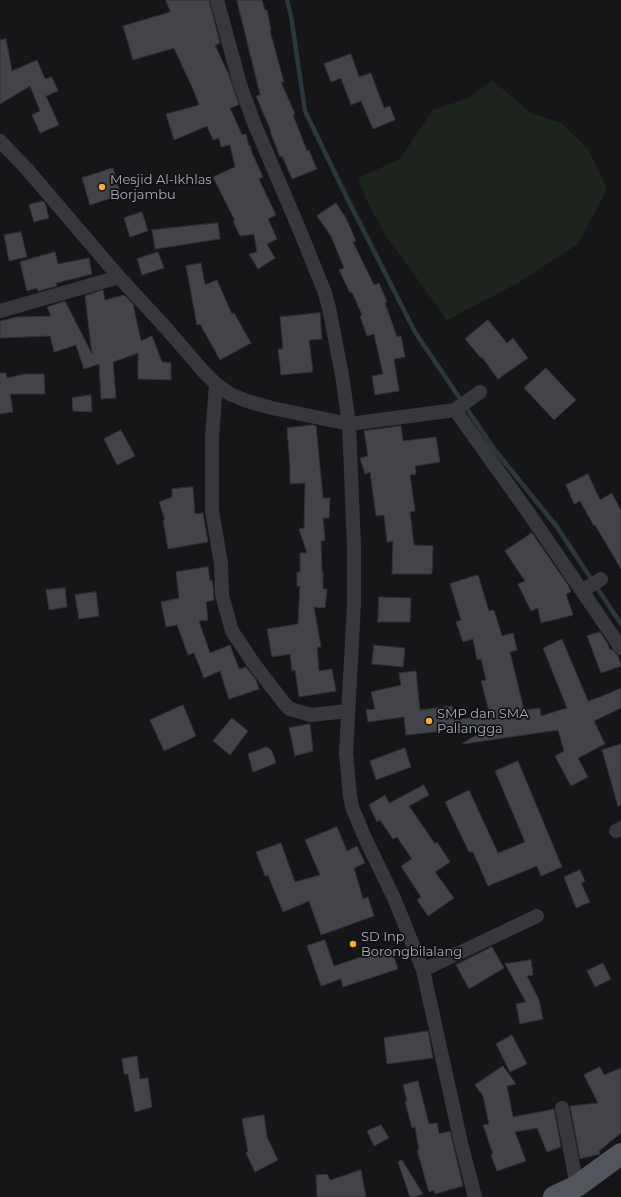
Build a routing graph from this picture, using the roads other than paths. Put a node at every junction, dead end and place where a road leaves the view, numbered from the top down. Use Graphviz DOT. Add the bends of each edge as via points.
graph roads {
  1 [pos="217,0"];
  2 [pos="0,141"];
  3 [pos="119,277"];
  4 [pos="0,311"];
  5 [pos="216,384"];
  6 [pos="478,394"];
  7 [pos="458,409"];
  8 [pos="349,424"];
  9 [pos="621,648"];
  10 [pos="348,711"];
  11 [pos="537,916"];
  12 [pos="423,970"];
  13 [pos="562,1108"];
  14 [pos="621,1154"];
  15 [pos="577,1186"];
  16 [pos="474,1197"];
  17 [pos="554,1197"];
  1 -- 8 [label="street" via="240,84 254,123 325,293"];
  2 -- 3 [label="street"];
  3 -- 4 [label="street"];
  3 -- 5 [label="street"];
  5 -- 8 [label="street" via="230,394 247,401"];
  5 -- 10 [label="street" via="212,438 212,510 221,564 222,594 232,631 254,664 290,709 311,715"];
  6 -- 7 [label="street"];
  7 -- 8 [label="street"];
  7 -- 9 [label="street" via="530,515 592,585"];
  8 -- 10 [label="street" via="354,604"];
  10 -- 12 [label="street" via="346,753 352,807 394,898"];
  11 -- 12 [label="street"];
  12 -- 16 [label="street"];
  13 -- 15 [label="street"];
  14 -- 15 [label="main road"];
  15 -- 17 [label="main road"];
}
